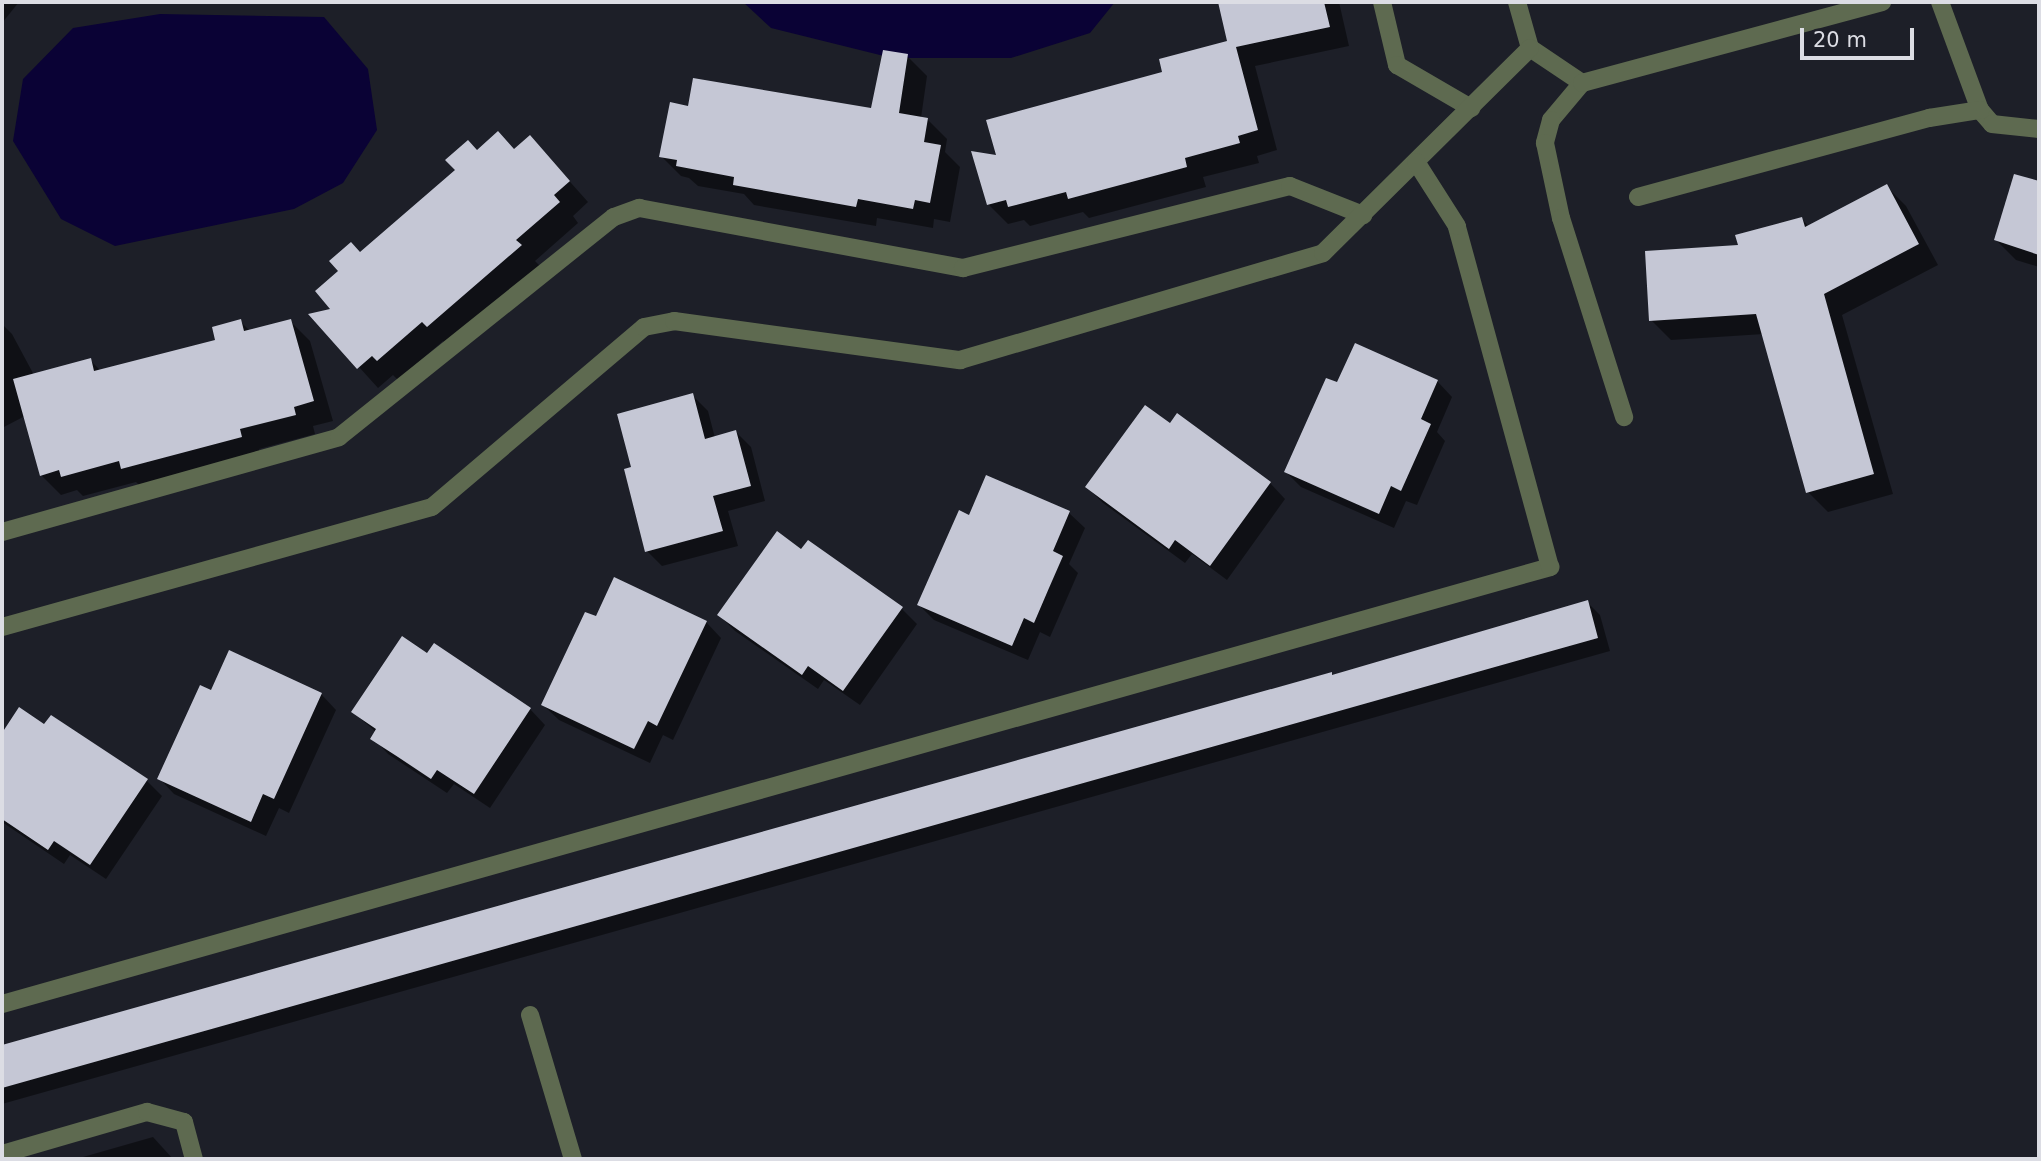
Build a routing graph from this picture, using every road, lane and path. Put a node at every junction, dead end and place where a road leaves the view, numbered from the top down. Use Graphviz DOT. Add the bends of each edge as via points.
graph roads {
  1 [pos="1382,2"];
  2 [pos="1517,2"];
  3 [pos="1882,2"];
  4 [pos="1940,2"];
  5 [pos="1530,48"];
  6 [pos="1582,83"];
  7 [pos="1471,108"];
  8 [pos="1980,110"];
  9 [pos="2039,129"];
  10 [pos="1416,162"];
  11 [pos="1638,197"];
  12 [pos="1363,215"];
  13 [pos="1624,417"];
  14 [pos="2,533"];
  15 [pos="2,627"];
  16 [pos="2,1004"];
  17 [pos="530,1016"];
  18 [pos="2,1154"];
  19 [pos="194,1159"];
  20 [pos="573,1159"];
  1 -- 7 [label="street" via="1397,65"];
  2 -- 5 [label="street"];
  3 -- 6 [label="street"];
  4 -- 8 [label="street"];
  5 -- 6 [label="street"];
  5 -- 7 [label="street"];
  6 -- 13 [label="street" via="1551,121 1545,143 1561,218"];
  7 -- 10 [label="street"];
  8 -- 9 [label="street" via="1992,124"];
  8 -- 11 [label="street" via="1928,118"];
  10 -- 12 [label="street"];
  10 -- 16 [label="street" via="1457,226 1550,567"];
  12 -- 14 [label="street" via="1290,186 963,268 639,208 614,217 339,438"];
  12 -- 15 [label="street" via="1323,253 960,360 674,321 644,327 432,507"];
  17 -- 20 [label="street"];
  18 -- 19 [label="street" via="147,1112 184,1122"];
}
